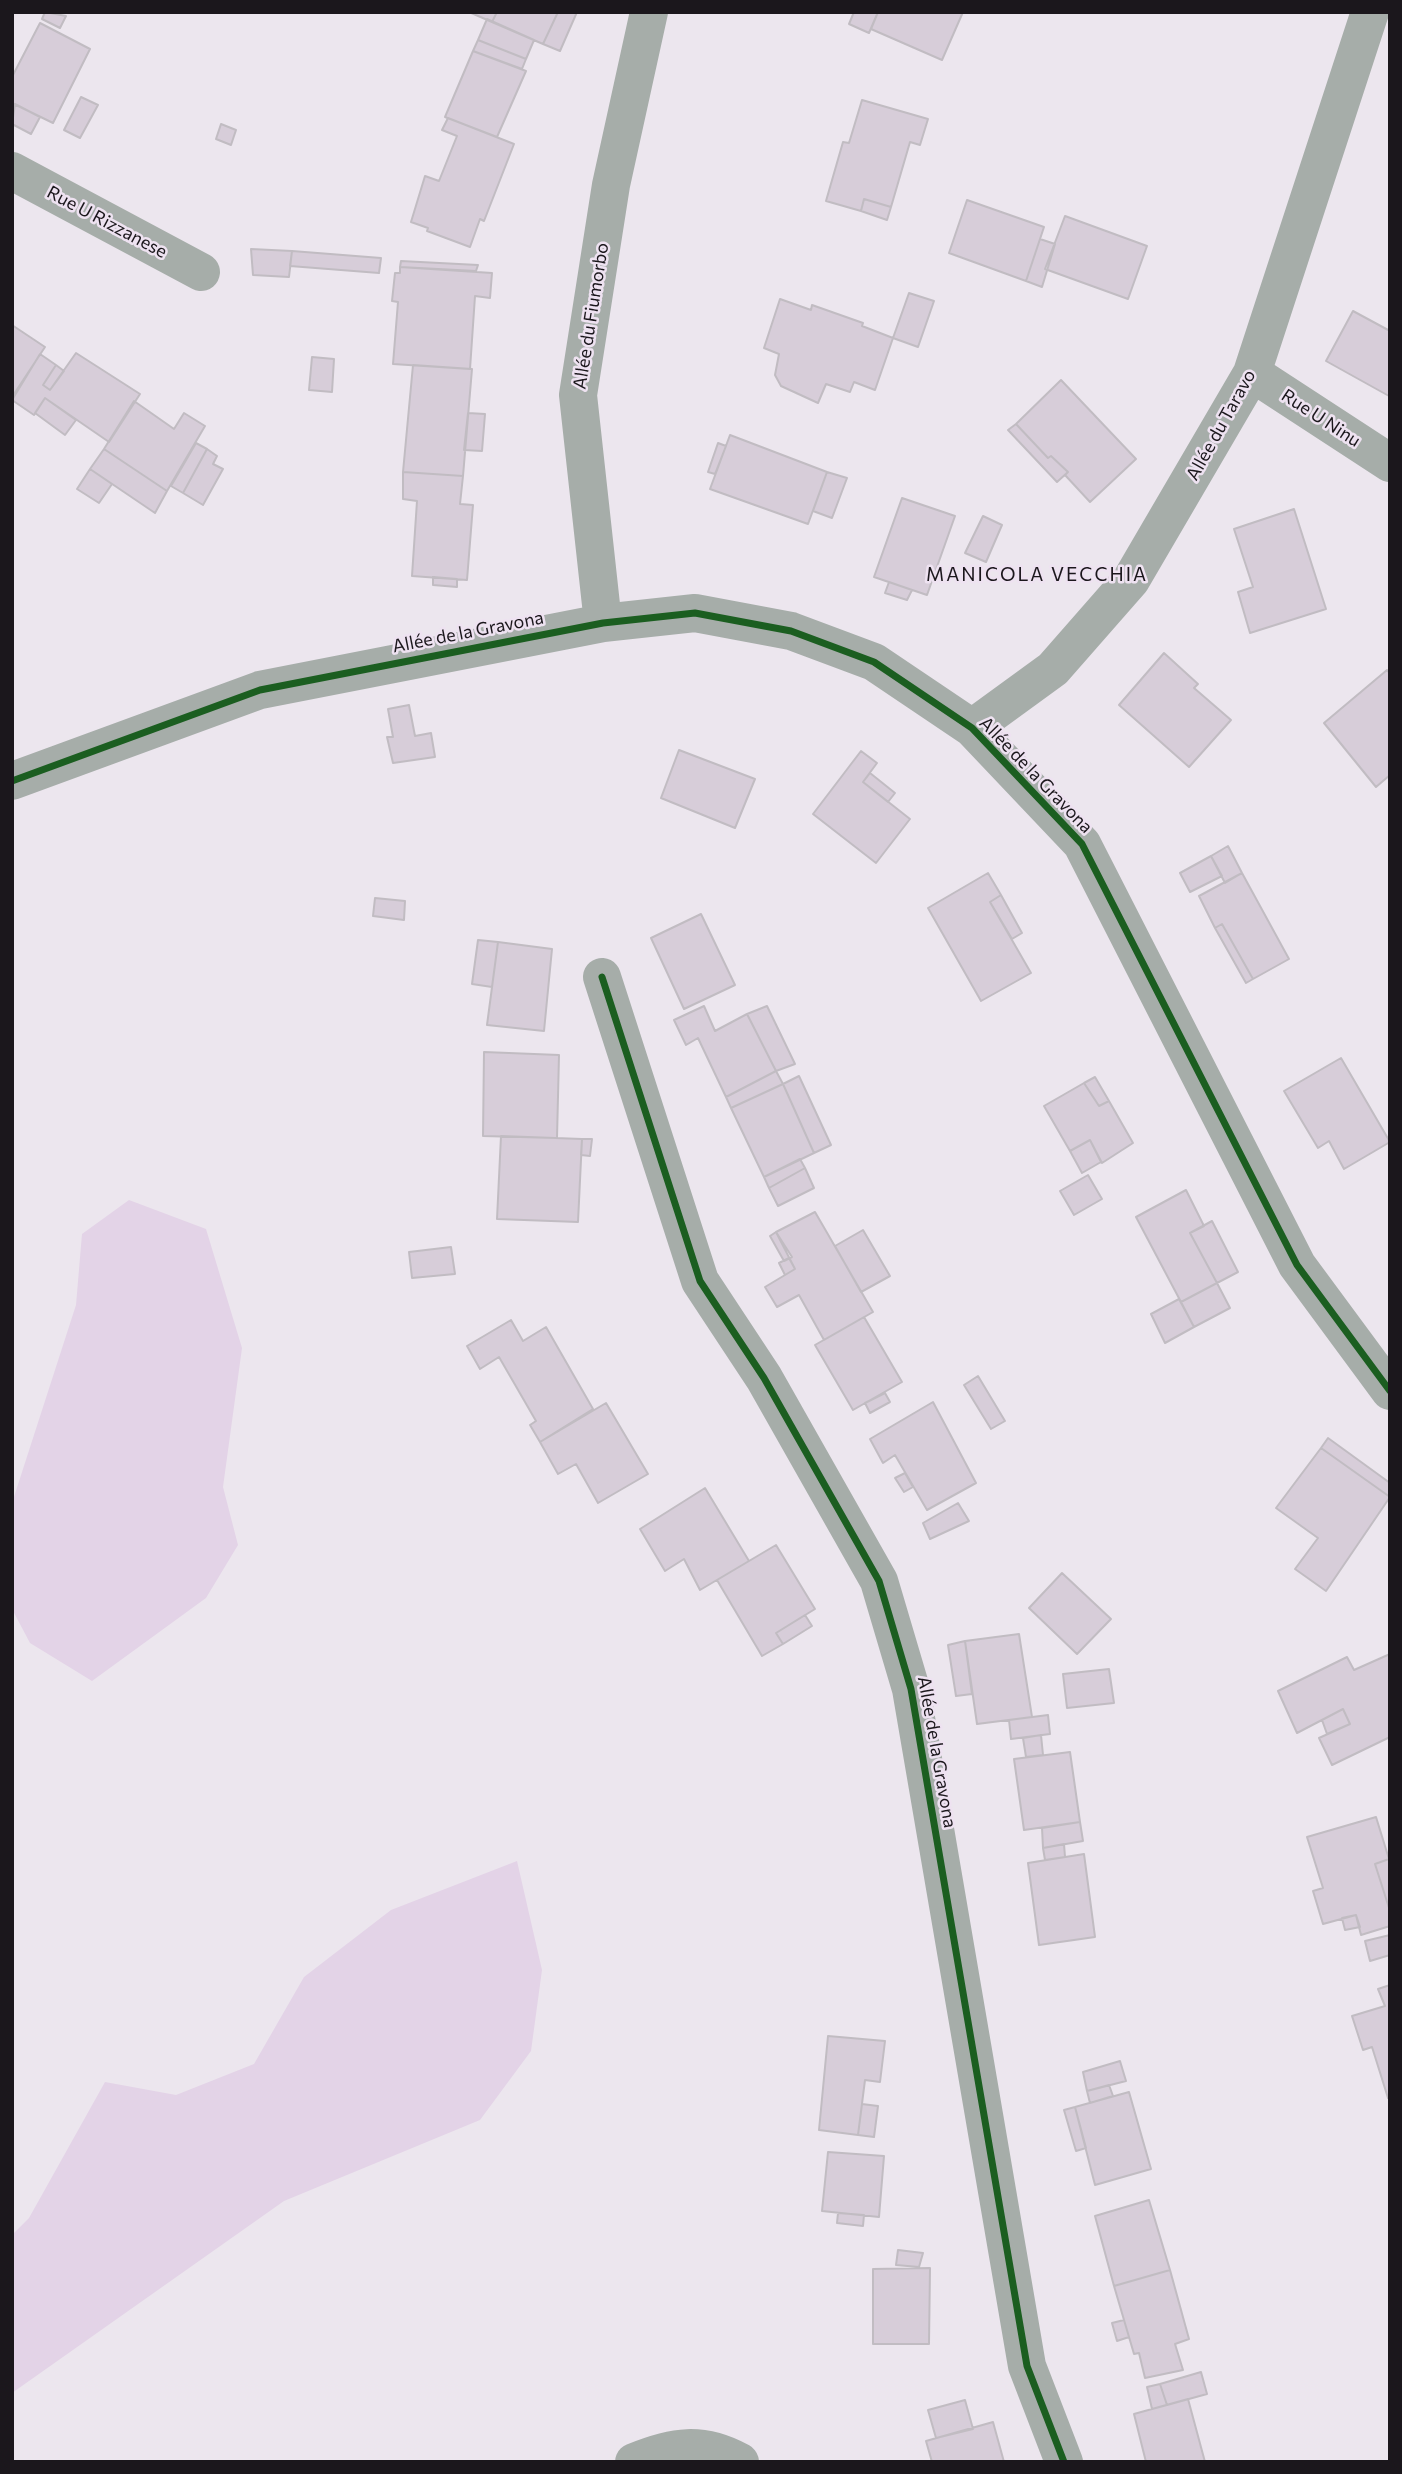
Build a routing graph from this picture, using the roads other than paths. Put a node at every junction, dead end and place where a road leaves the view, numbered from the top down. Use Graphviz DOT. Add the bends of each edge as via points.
graph roads {
  1 [pos="649,12"];
  2 [pos="1370,12"];
  3 [pos="12,171"];
  4 [pos="201,272"];
  5 [pos="1252,373"];
  6 [pos="1390,463"];
  7 [pos="603,623"];
  8 [pos="972,728"];
  9 [pos="12,781"];
  10 [pos="602,977"];
  11 [pos="1390,1391"];
  12 [pos="634,2462"];
  13 [pos="740,2462"];
  14 [pos="1064,2462"];
  1 -- 7 [label="street, Allée du Fiumorbo" via="611,185 578,395"];
  2 -- 5 [label="street, Allée du Taravo"];
  3 -- 4 [label="street, Rue U Rizzanese"];
  5 -- 6 [label="street, Rue U Ninu"];
  5 -- 8 [label="street, Allée du Taravo" via="1131,580 1053,669"];
  7 -- 8 [label="street, Allée de la Gravona" via="695,613 791,631 874,662"];
  7 -- 9 [label="street, Allée de la Gravona" via="260,691"];
  8 -- 11 [label="street, Allée de la Gravona" via="1082,844 1297,1265"];
  10 -- 14 [label="street, Allée de la Gravona" via="700,1281 764,1378 879,1581 911,1689 1027,2366"];
  12 -- 13 [label="street" via="669,2448 720,2451"];
}
